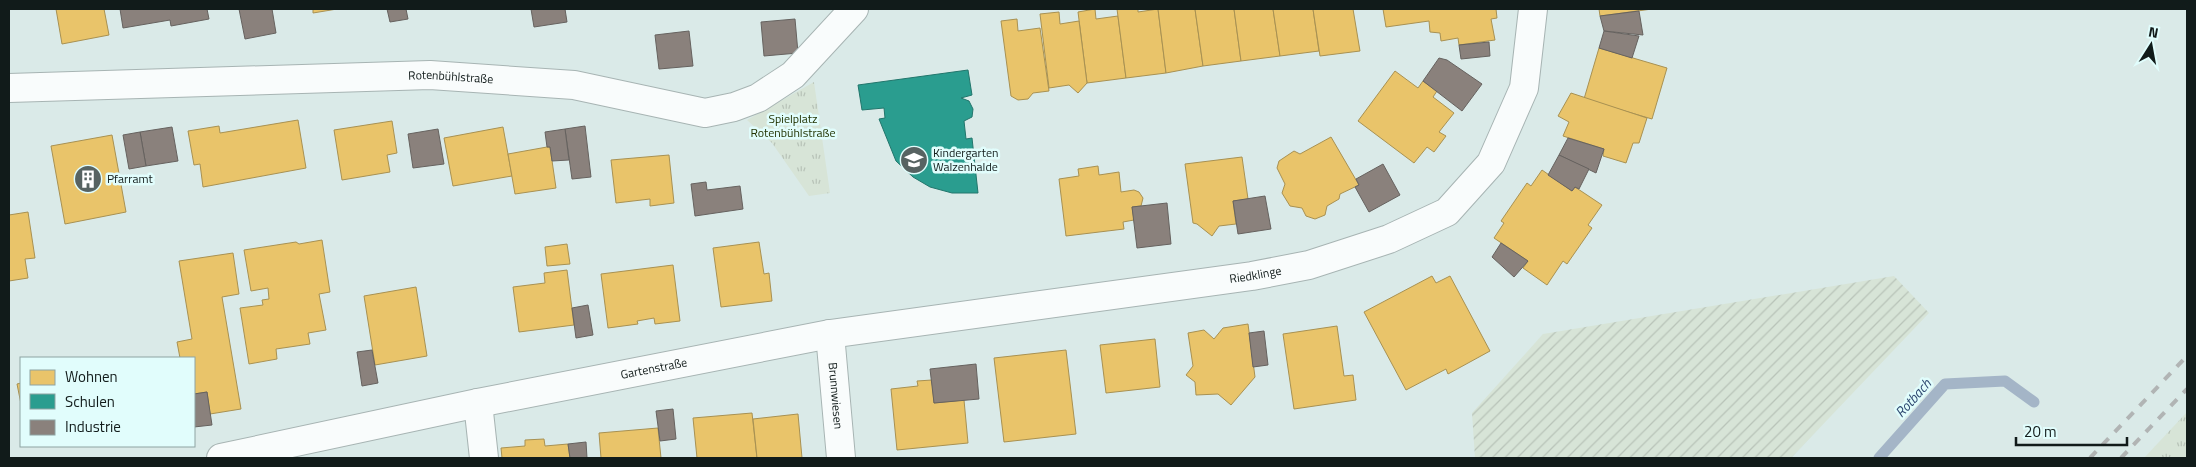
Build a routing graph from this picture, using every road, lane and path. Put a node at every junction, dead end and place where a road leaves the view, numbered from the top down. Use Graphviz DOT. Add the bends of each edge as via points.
graph roads {
  1 [pos="854,9"];
  2 [pos="1533,9"];
  3 [pos="9,88"];
  4 [pos="830,334"];
  5 [pos="478,403"];
  6 [pos="222,458"];
  7 [pos="484,458"];
  8 [pos="841,458"];
  1 -- 3 [label="street, Rotenbühlstraße" via="793,75 758,98 734,107 705,112 574,85 430,75"];
  2 -- 4 [label="street, Riedklinge" via="1524,88 1491,163 1447,212 1389,239 1309,265 1252,276"];
  4 -- 5 [label="street, Gartenstraße"];
  4 -- 8 [label="street, Brunnwiesen"];
  5 -- 6 [label="street, Gartenstraße"];
  5 -- 7 [label="street"];
}
